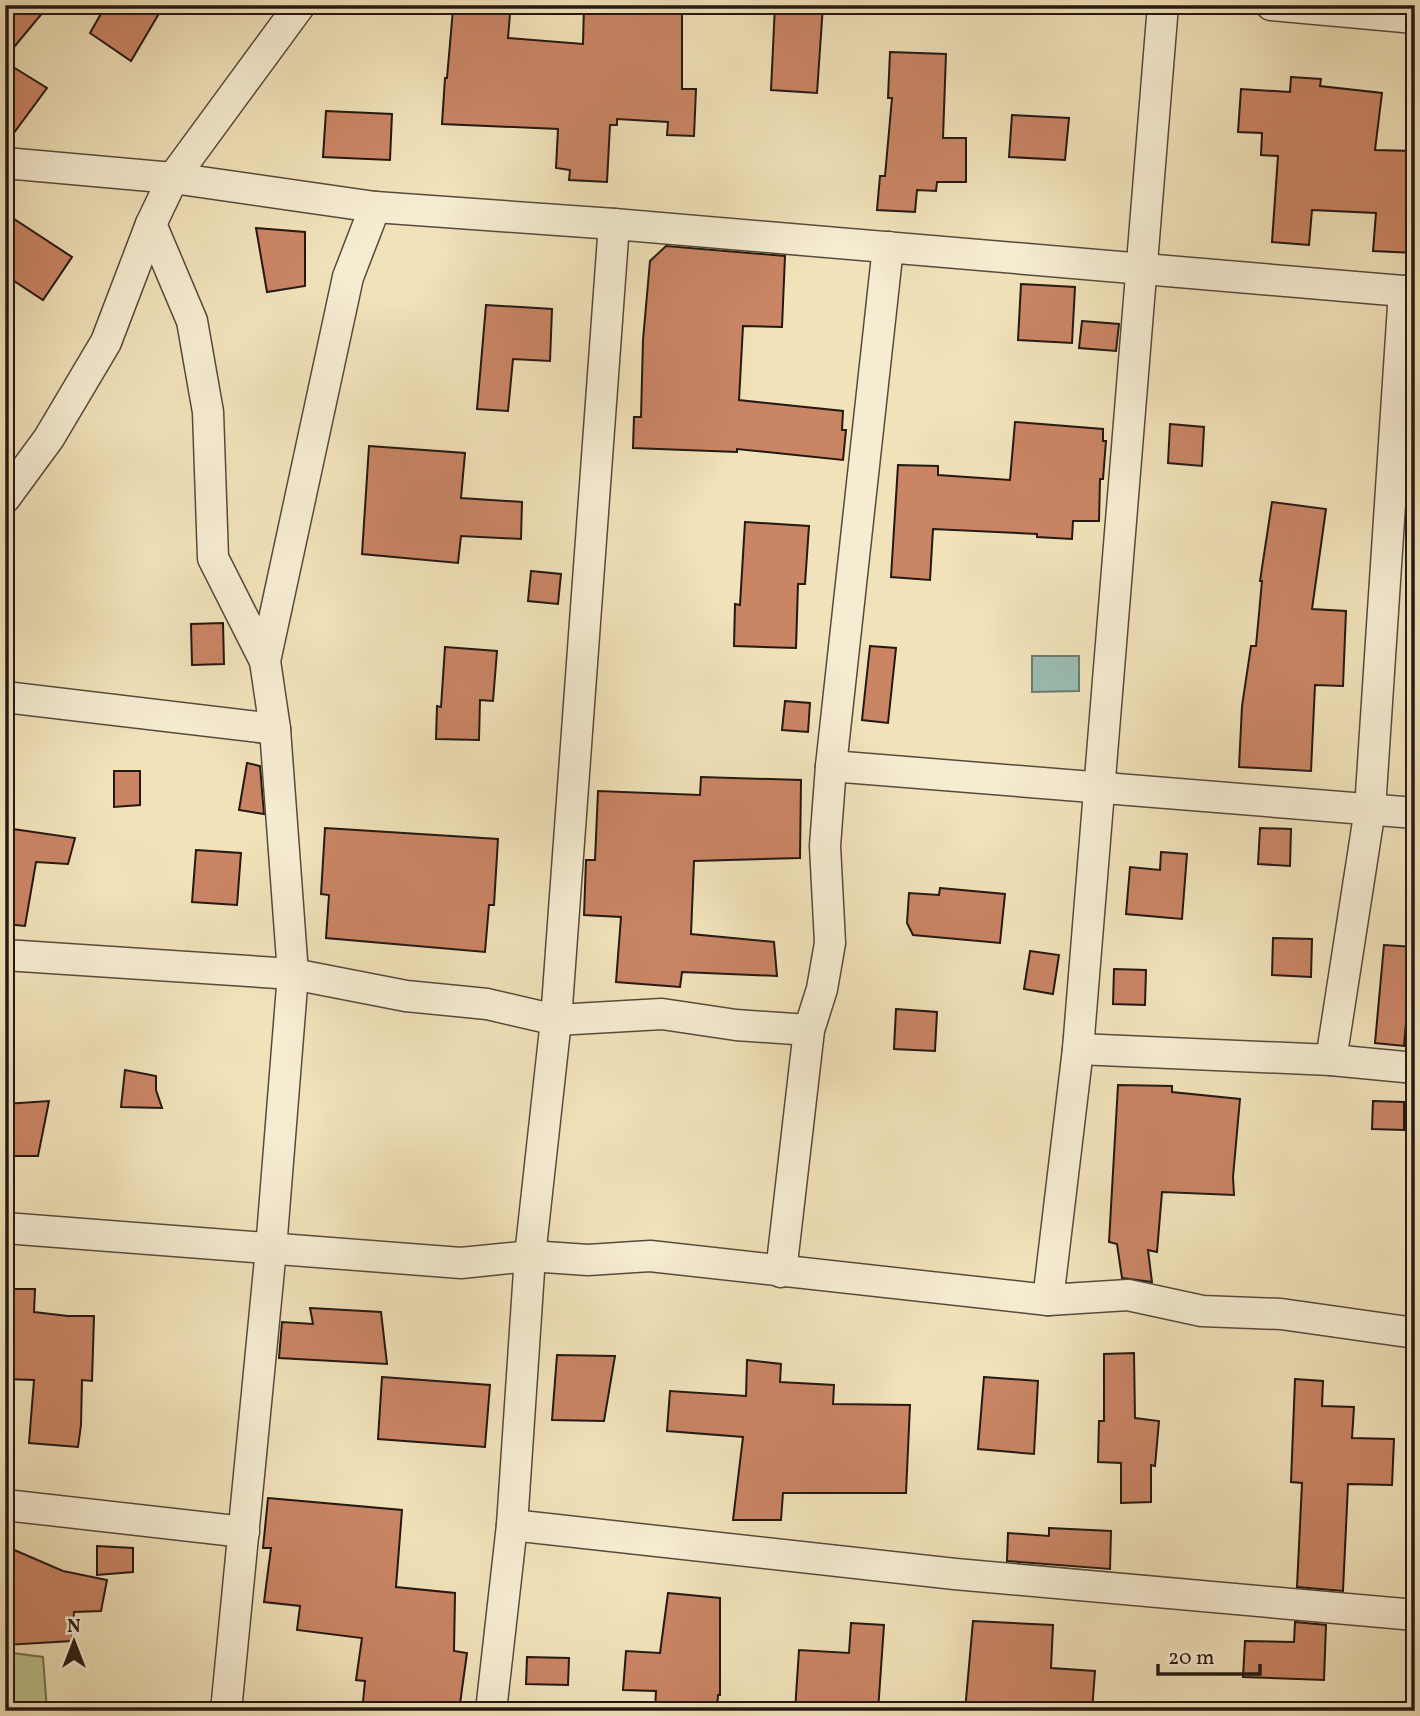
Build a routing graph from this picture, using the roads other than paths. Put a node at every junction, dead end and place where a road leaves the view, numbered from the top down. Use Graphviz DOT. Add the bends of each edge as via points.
graph roads {
  1 [pos="300,5"];
  2 [pos="1163,5"];
  3 [pos="1271,5"];
  4 [pos="1415,18"];
  5 [pos="5,163"];
  6 [pos="173,178"];
  7 [pos="375,207"];
  8 [pos="151,224"];
  9 [pos="614,224"];
  10 [pos="888,247"];
  11 [pos="1142,268"];
  12 [pos="1410,291"];
  13 [pos="5,498"];
  14 [pos="265,661"];
  15 [pos="5,697"];
  16 [pos="275,729"];
  17 [pos="831,766"];
  18 [pos="1099,789"];
  19 [pos="1370,809"];
  20 [pos="1415,813"];
  21 [pos="5,955"];
  22 [pos="293,974"];
  23 [pos="556,1020"];
  24 [pos="808,1030"];
  25 [pos="1078,1049"];
  26 [pos="1331,1060"];
  27 [pos="1415,1068"];
  28 [pos="5,1227"];
  29 [pos="271,1249"];
  30 [pos="530,1256"];
  31 [pos="781,1272"];
  32 [pos="1048,1300"];
  33 [pos="1415,1333"];
  34 [pos="5,1505"];
  35 [pos="512,1525"];
  36 [pos="244,1532"];
  37 [pos="1415,1615"];
  38 [pos="226,1711"];
  39 [pos="491,1711"];
  1 -- 6 [label="street"];
  2 -- 11 [label="street"];
  3 -- 4 [label="street"];
  5 -- 6 [label="street"];
  6 -- 7 [label="street"];
  6 -- 8 [label="street"];
  7 -- 9 [label="street"];
  7 -- 14 [label="street" via="348,277"];
  8 -- 13 [label="street" via="106,342 49,438"];
  8 -- 14 [label="street" via="195,334 208,412 213,558"];
  9 -- 10 [label="street"];
  9 -- 23 [label="street"];
  10 -- 11 [label="street"];
  10 -- 17 [label="street"];
  11 -- 12 [label="street"];
  11 -- 18 [label="street"];
  12 -- 19 [label="street"];
  14 -- 16 [label="street"];
  15 -- 16 [label="street"];
  16 -- 22 [label="street"];
  17 -- 18 [label="street"];
  17 -- 24 [label="street" via="825,846 830,943 822,989"];
  18 -- 19 [label="street"];
  18 -- 25 [label="street"];
  19 -- 20 [label="street"];
  19 -- 26 [label="street"];
  21 -- 22 [label="street"];
  22 -- 23 [label="street" via="406,996 487,1004"];
  22 -- 29 [label="street"];
  23 -- 24 [label="street" via="662,1014"];
  23 -- 30 [label="street"];
  24 -- 31 [label="street"];
  25 -- 26 [label="street"];
  25 -- 32 [label="street"];
  26 -- 27 [label="street"];
  28 -- 29 [label="street"];
  29 -- 30 [label="street" via="461,1263"];
  29 -- 36 [label="street"];
  30 -- 31 [label="street" via="588,1260 650,1256"];
  30 -- 35 [label="street"];
  31 -- 32 [label="street"];
  32 -- 33 [label="street" via="1128,1295 1202,1311 1281,1314"];
  34 -- 36 [label="street"];
  35 -- 37 [label="street" via="955,1574"];
  35 -- 39 [label="street"];
  36 -- 38 [label="street"];
}
